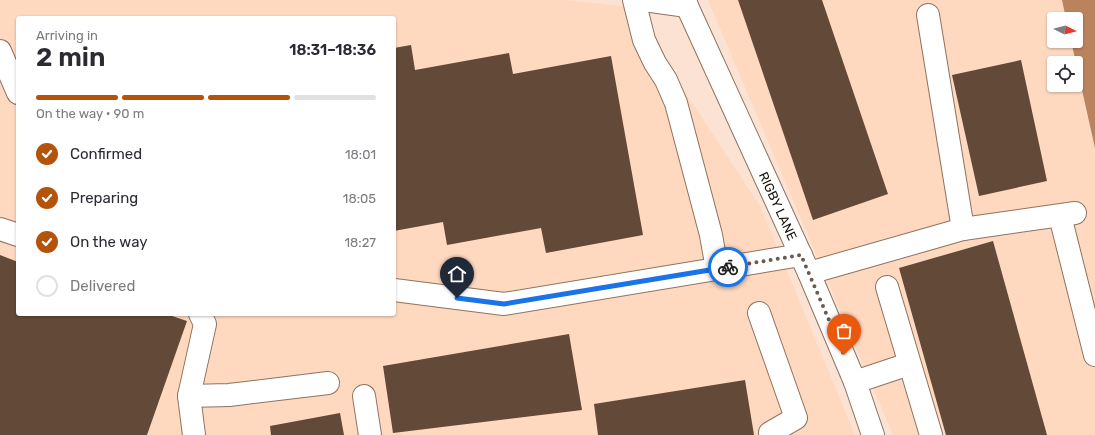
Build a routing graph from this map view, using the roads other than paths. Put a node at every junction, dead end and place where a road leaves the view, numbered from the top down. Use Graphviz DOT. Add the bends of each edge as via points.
graph roads {
  1 [pos="634,0"];
  2 [pos="644,0"];
  3 [pos="686,3"];
  4 [pos="928,15"];
  5 [pos="0,51"];
  6 [pos="16,88"];
  7 [pos="0,229"];
  8 [pos="963,229"];
  9 [pos="16,234"];
  10 [pos="805,264"];
  11 [pos="717,269"];
  12 [pos="886,287"];
  13 [pos="396,290"];
  14 [pos="759,313"];
  15 [pos="201,316"];
  16 [pos="1095,356"];
  17 [pos="909,364"];
  18 [pos="855,382"];
  19 [pos="328,383"];
  20 [pos="189,396"];
  21 [pos="364,396"];
  22 [pos="194,435"];
  23 [pos="370,435"];
  24 [pos="770,435"];
  25 [pos="873,435"];
  26 [pos="931,435"];
  1 -- 11 [label="street" via="644,40 676,102 711,234"];
  2 -- 3 [label="street"];
  3 -- 10 [label="street, RIGBY LANE"];
  4 -- 8 [label="street"];
  5 -- 6 [label="street"];
  7 -- 9 [label="street"];
  8 -- 10 [label="street"];
  8 -- 16 [label="street" via="1068,215"];
  10 -- 11 [label="street"];
  10 -- 18 [label="street, RIGBY LANE"];
  11 -- 13 [label="street" via="504,304"];
  12 -- 17 [label="street"];
  14 -- 24 [label="street" via="796,418"];
  15 -- 20 [label="street" via="206,324"];
  17 -- 18 [label="street"];
  17 -- 26 [label="street"];
  18 -- 25 [label="street, RIGBY LANE"];
  19 -- 20 [label="street" via="229,395"];
  20 -- 22 [label="street"];
  21 -- 23 [label="street"];
}
